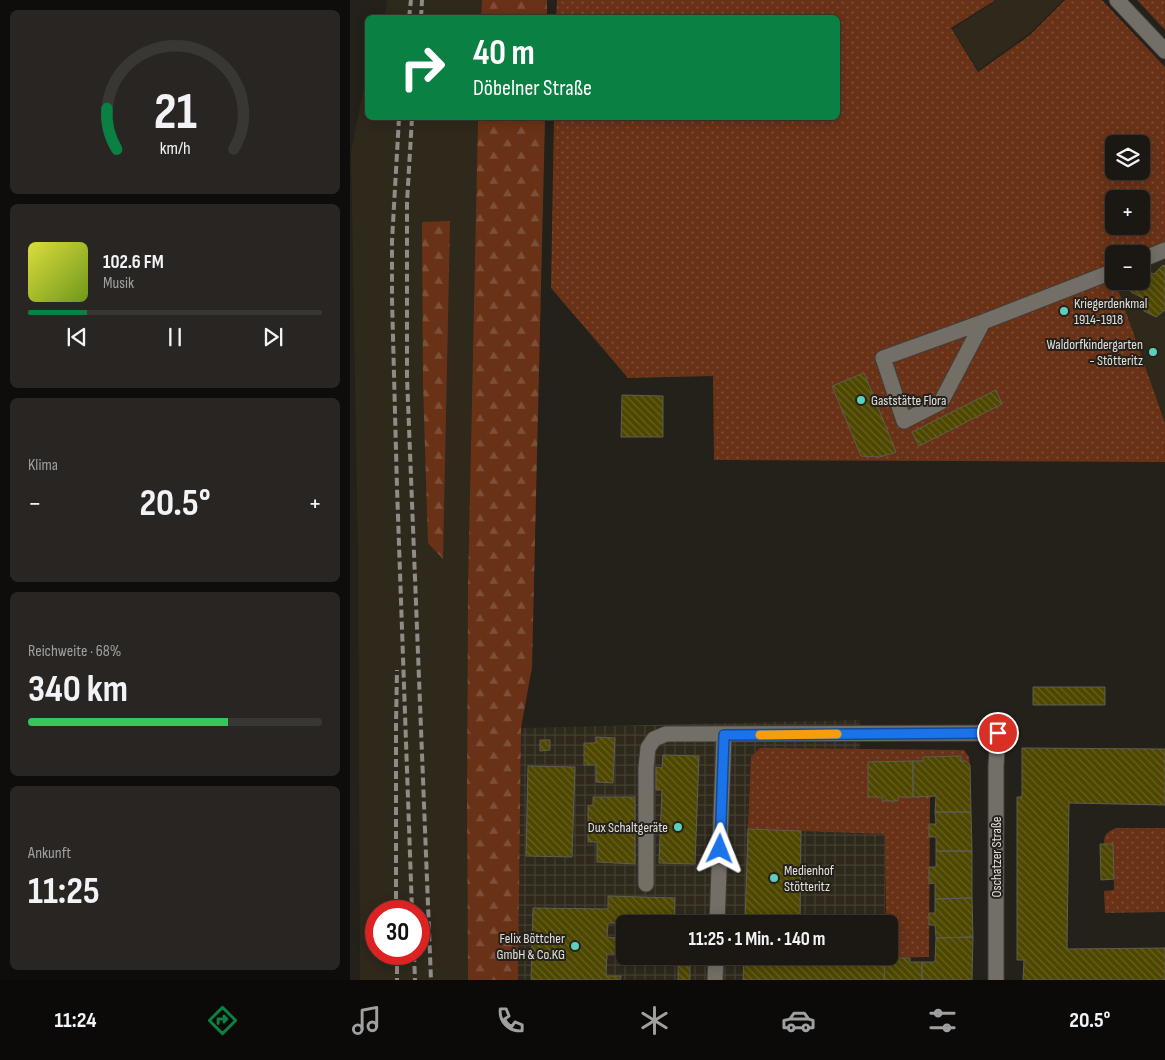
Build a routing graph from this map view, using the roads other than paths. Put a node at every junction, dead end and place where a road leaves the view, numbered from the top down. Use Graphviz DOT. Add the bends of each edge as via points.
graph roads {
  1 [pos="1117,0"];
  2 [pos="1165,52"];
  3 [pos="1165,250"];
  4 [pos="1150,256"];
  5 [pos="1105,275"];
  6 [pos="983,322"];
  7 [pos="724,735"];
  8 [pos="646,884"];
  9 [pos="717,915"];
  10 [pos="716,965"];
  11 [pos="715,980"];
  12 [pos="996,980"];
  1 -- 2 [label="street"];
  3 -- 4 [label="street"];
  5 -- 6 [label="street"];
  6 -- 6 [label="street" via="883,358 904,421 941,402"];
  7 -- 8 [label="street" via="666,734 654,739 648,748"];
  7 -- 9 [label="street"];
  7 -- 12 [label="street, Oschatzer Straße" via="998,733"];
  10 -- 11 [label="street"];
}
